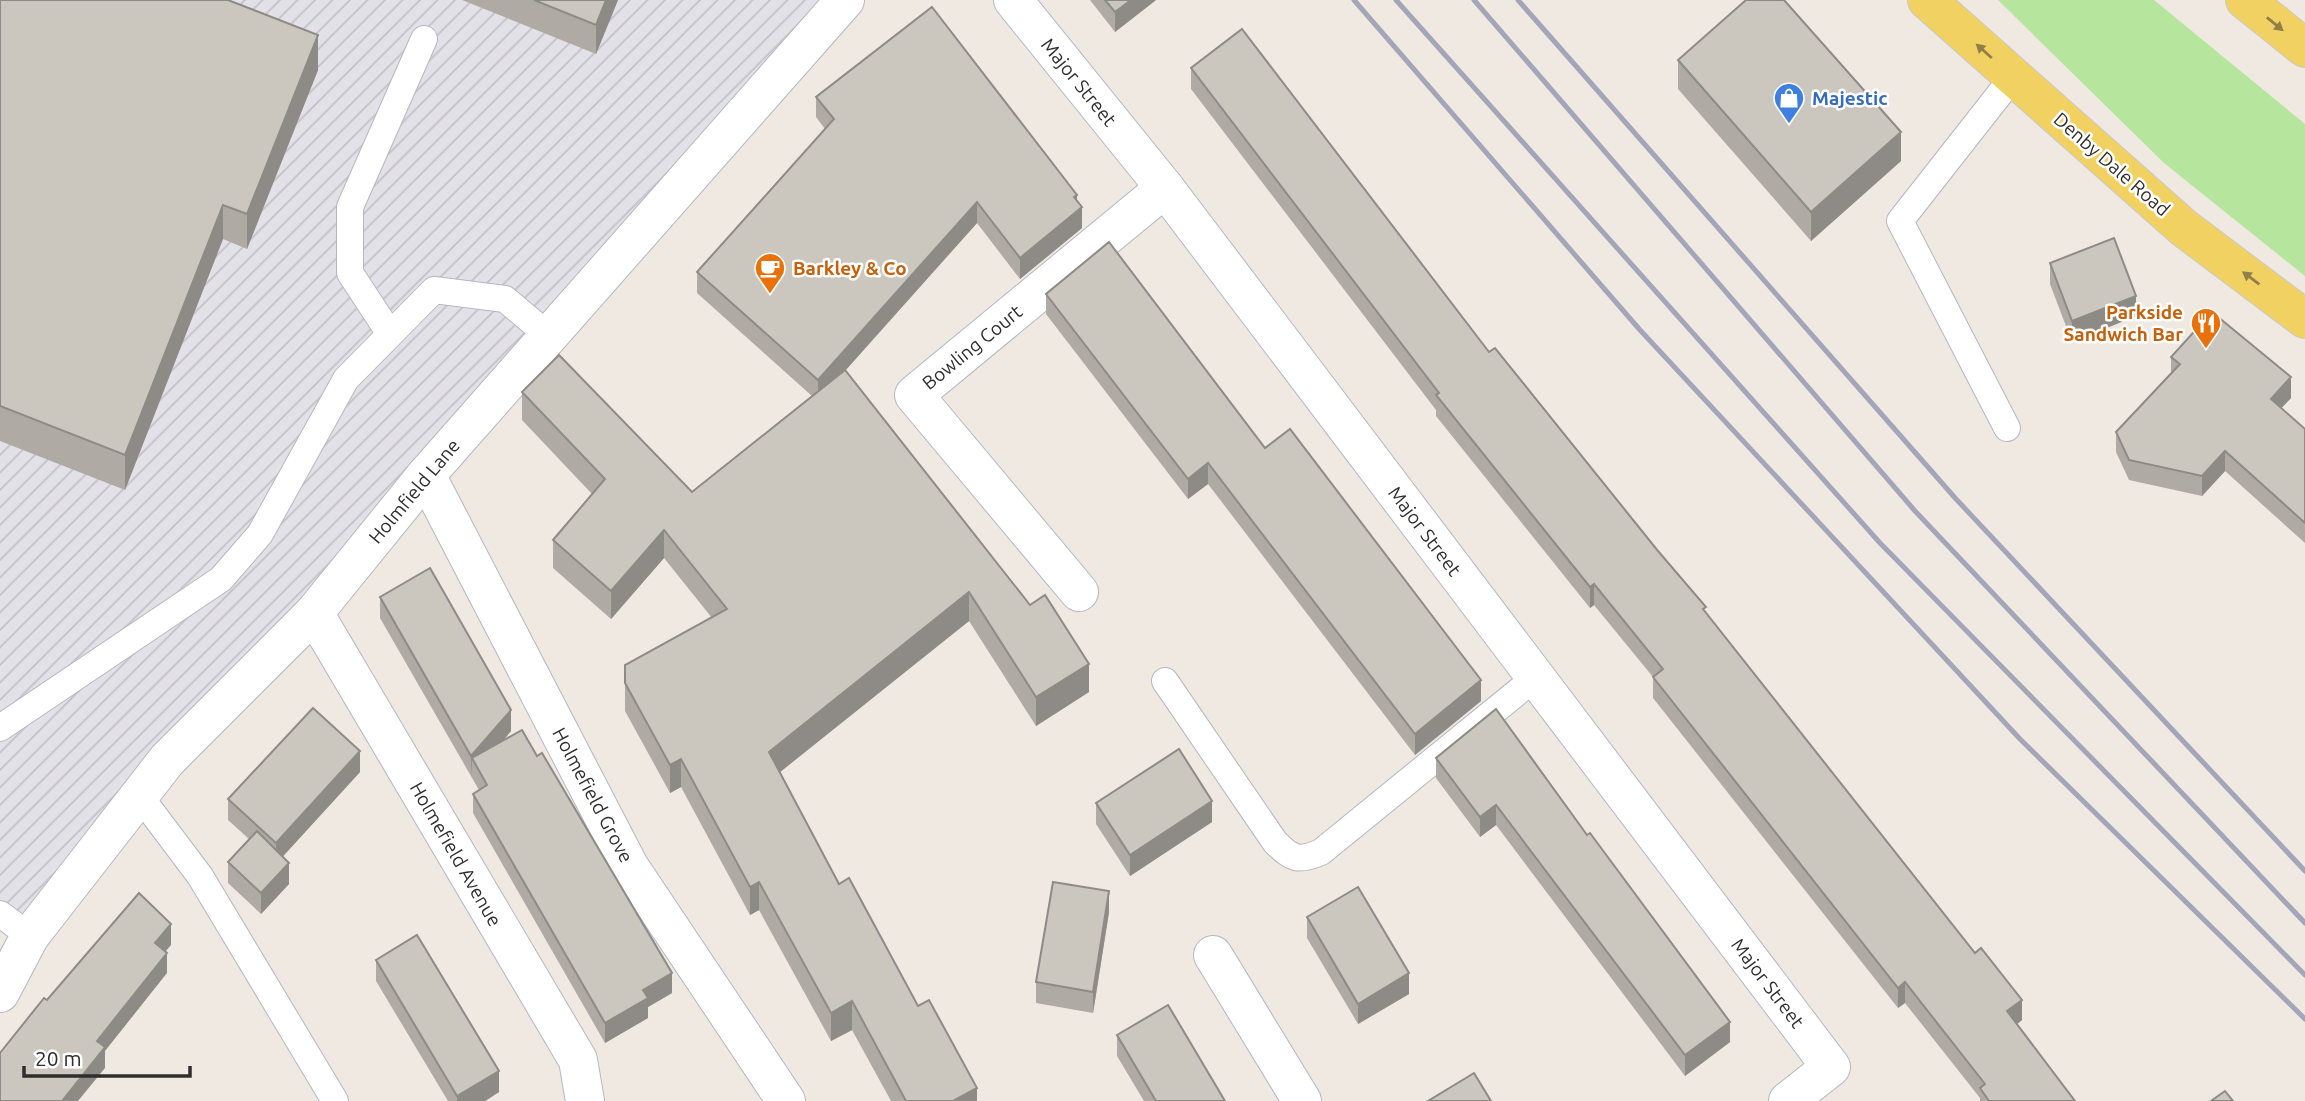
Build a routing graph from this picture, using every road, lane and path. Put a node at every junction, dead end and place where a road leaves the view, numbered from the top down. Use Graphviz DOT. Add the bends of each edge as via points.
graph roads {
  1 [pos="845,0"];
  2 [pos="1013,0"];
  3 [pos="1927,0"];
  4 [pos="2245,0"];
  5 [pos="424,40"];
  6 [pos="2305,48"];
  7 [pos="2013,77"];
  8 [pos="1165,188"];
  9 [pos="2305,319"];
  10 [pos="390,334"];
  11 [pos="549,336"];
  12 [pos="2007,428"];
  13 [pos="426,475"];
  14 [pos="1079,592"];
  15 [pos="314,613"];
  16 [pos="1536,677"];
  17 [pos="1165,681"];
  18 [pos="0,728"];
  19 [pos="139,795"];
  20 [pos="0,914"];
  21 [pos="30,936"];
  22 [pos="1213,955"];
  23 [pos="0,993"];
  24 [pos="335,1101"];
  25 [pos="585,1101"];
  26 [pos="786,1101"];
  27 [pos="1303,1101"];
  28 [pos="1788,1101"];
  1 -- 11 [label="street, Holmfield Lane"];
  2 -- 8 [label="street, Major Street"];
  7 -- 3 [label="main road, Denby Dale Road, one-way"];
  4 -- 6 [label="main road, one-way"];
  5 -- 10 [label="lane" via="350,207 350,273"];
  9 -- 7 [label="main road, Denby Dale Road, one-way" via="2184,228"];
  7 -- 12 [label="lane" via="1900,221"];
  8 -- 14 [label="street, Bowling Court" via="914,395"];
  8 -- 16 [label="street, Major Street"];
  10 -- 11 [label="lane" via="433,290 505,299"];
  10 -- 18 [label="lane" via="346,379 260,534 221,579"];
  11 -- 13 [label="street, Holmfield Lane"];
  13 -- 15 [label="street, Holmfield Lane"];
  13 -- 26 [label="street, Holmefield Grove" via="629,866"];
  15 -- 19 [label="street, Holmfield Lane" via="167,760"];
  15 -- 25 [label="street, Holmefield Avenue" via="578,1060"];
  16 -- 17 [label="lane" via="1308,858 1286,854 1275,842"];
  16 -- 28 [label="street, Major Street" via="1831,1067"];
  19 -- 21 [label="street, Holmfield Lane"];
  19 -- 24 [label="lane" via="200,876"];
  20 -- 21 [label="lane"];
  21 -- 23 [label="street, Holmfield Lane"];
  22 -- 27 [label="street"];
}
